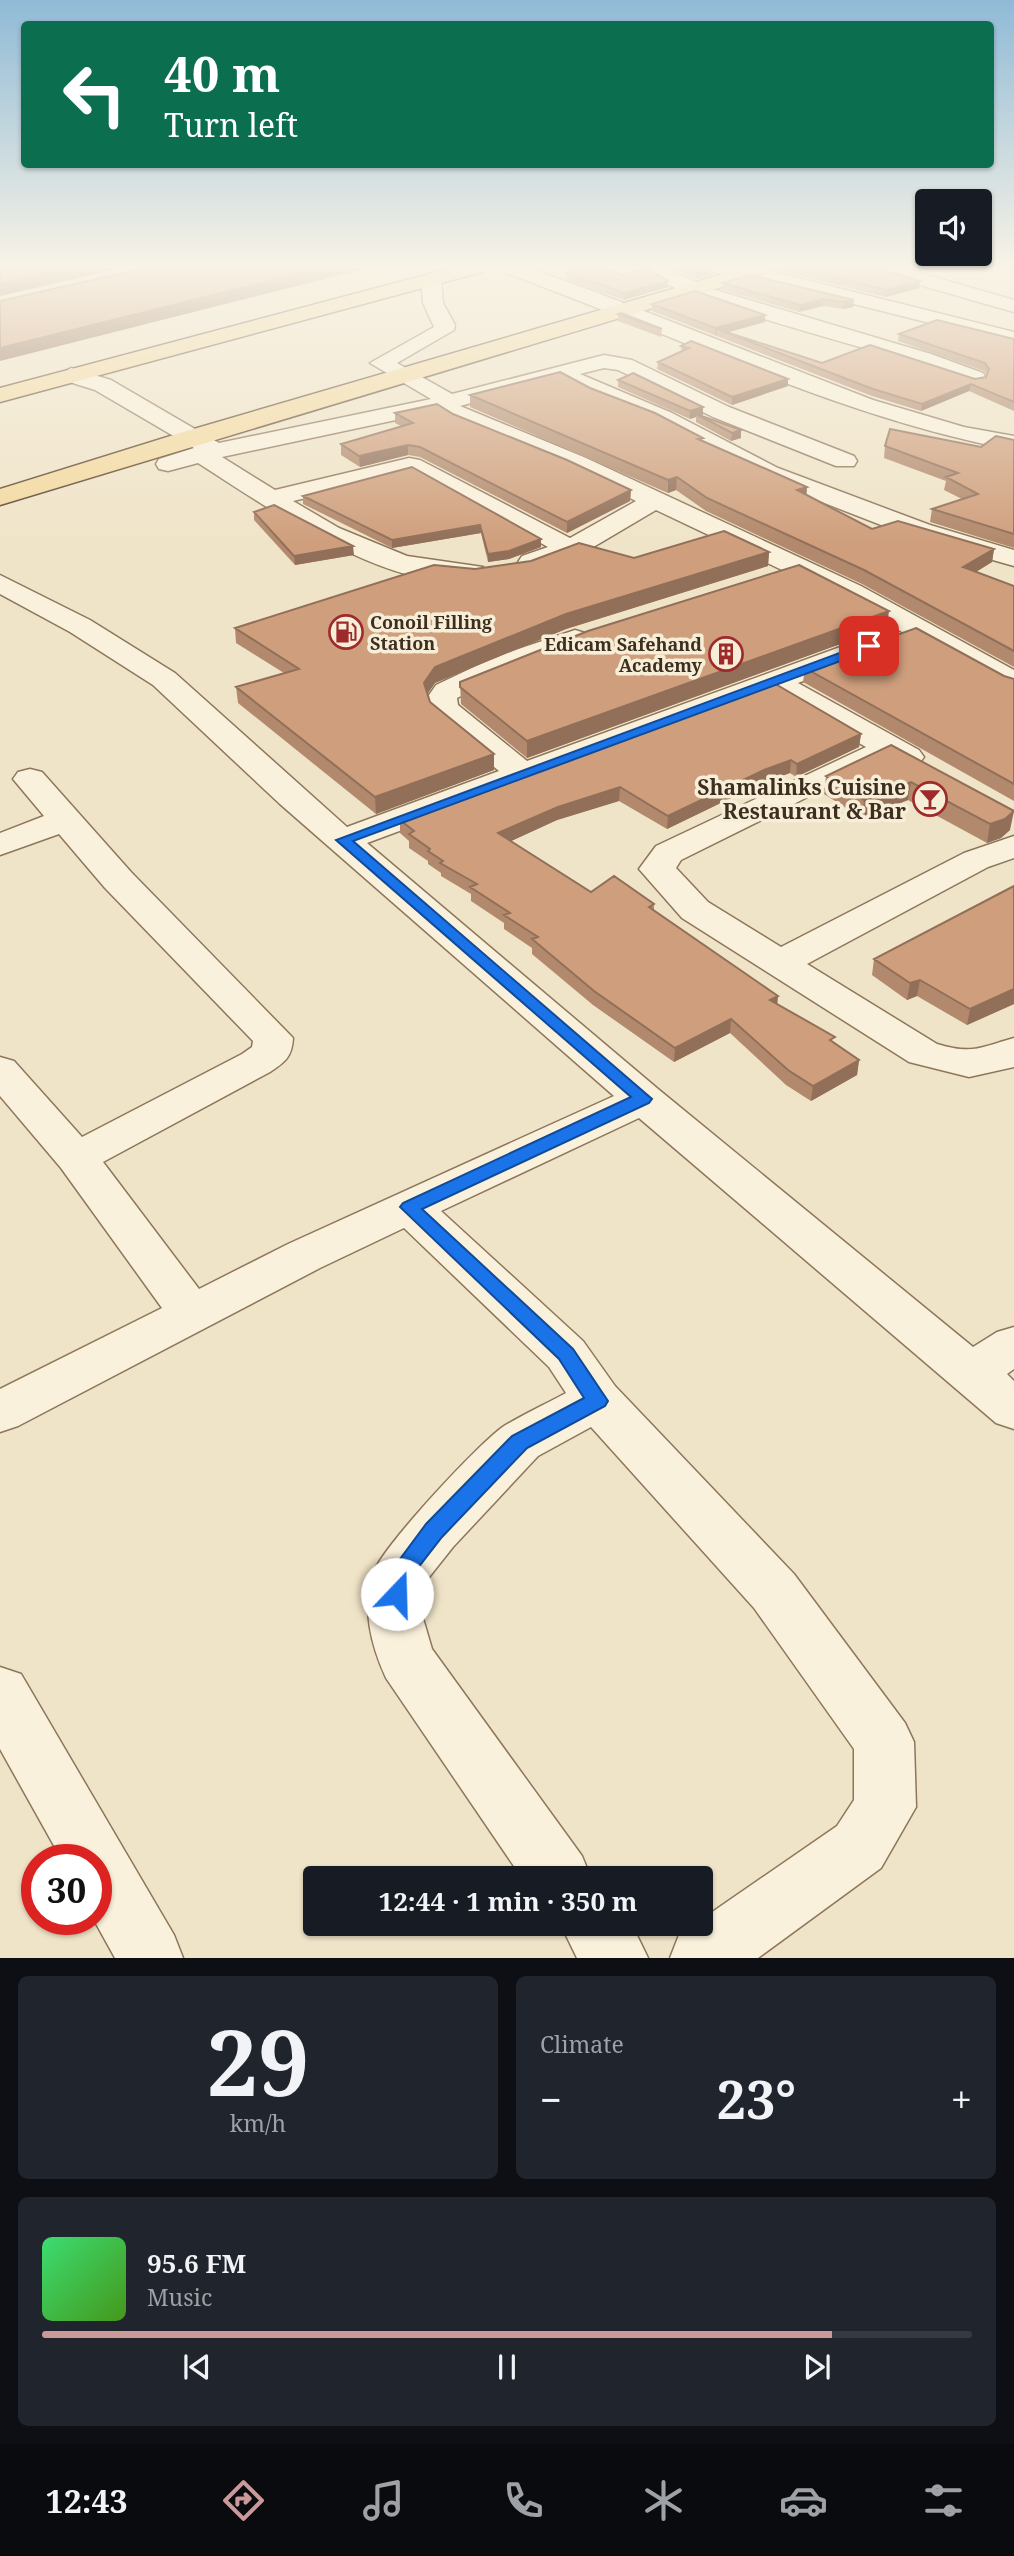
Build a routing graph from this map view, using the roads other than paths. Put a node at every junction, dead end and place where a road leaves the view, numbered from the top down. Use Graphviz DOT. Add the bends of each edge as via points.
graph roads {
  1 [pos="130,359"];
  2 [pos="384,359"];
  3 [pos="458,359"];
  4 [pos="747,359"];
  5 [pos="924,359"];
  6 [pos="556,372"];
  7 [pos="71,375"];
  8 [pos="404,375"];
  9 [pos="975,378"];
  10 [pos="0,395"];
  11 [pos="445,403"];
  12 [pos="1014,443"];
  13 [pos="201,447"];
  14 [pos="845,461"];
  15 [pos="168,464"];
  16 [pos="0,496"];
  17 [pos="272,499"];
  18 [pos="654,500"];
  19 [pos="569,548"];
  20 [pos="1014,558"];
  21 [pos="801,568"];
  22 [pos="761,579"];
  23 [pos="0,583"];
  24 [pos="916,628"];
  25 [pos="597,631"];
  26 [pos="773,681"];
  27 [pos="1014,682"];
  28 [pos="890,747"];
  29 [pos="935,773"];
  30 [pos="522,774"];
  31 [pos="30,779"];
  32 [pos="65,820"];
  33 [pos="343,840"];
  34 [pos="0,845"];
  35 [pos="1014,846"];
  36 [pos="780,963"];
  37 [pos="1014,1051"];
  38 [pos="0,1070"];
  39 [pos="643,1099"];
  40 [pos="76,1158"];
  41 [pos="409,1207"];
  42 [pos="192,1314"];
  43 [pos="1014,1345"];
  44 [pos="971,1373"];
  45 [pos="597,1401"];
  46 [pos="1014,1409"];
  47 [pos="0,1412"];
  48 [pos="0,1693"];
  49 [pos="86,1844"];
  50 [pos="552,1866"];
  51 [pos="112,1889"];
  52 [pos="601,1936"];
  53 [pos="151,1958"];
  54 [pos="616,1958"];
  55 [pos="702,1958"];
  1 -- 7 [label="main road"];
  2 -- 8 [label="street" via="382,363"];
  3 -- 8 [label="main road"];
  4 -- 12 [label="street" via="895,415"];
  5 -- 9 [label="street"];
  6 -- 11 [label="street"];
  6 -- 14 [label="street" via="604,361 624,365 721,412"];
  6 -- 20 [label="street" via="664,418 781,477 921,531"];
  7 -- 10 [label="main road"];
  7 -- 13 [label="street" via="103,385"];
  8 -- 11 [label="street" via="441,395"];
  8 -- 13 [label="main road"];
  11 -- 13 [label="street"];
  11 -- 18 [label="street" via="462,417"];
  13 -- 15 [label="street"];
  13 -- 16 [label="main road"];
  13 -- 17 [label="street"];
  17 -- 19 [label="street" via="397,564 450,574 504,570"];
  17 -- 19 [label="street" via="336,481 420,467"];
  18 -- 19 [label="street" via="629,519"];
  18 -- 21 [label="street"];
  21 -- 22 [label="street"];
  21 -- 24 [label="street"];
  23 -- 33 [label="street" via="164,680"];
  24 -- 26 [label="street"];
  24 -- 27 [label="street"];
  25 -- 30 [label="street" via="506,663 447,691 442,698 443,708"];
  26 -- 28 [label="street"];
  26 -- 30 [label="street"];
  28 -- 29 [label="street"];
  28 -- 36 [label="street" via="668,853 657,869 695,910"];
  30 -- 33 [label="street"];
  31 -- 32 [label="street"];
  32 -- 34 [label="street"];
  32 -- 40 [label="street" via="273,1038 272,1052 256,1063"];
  33 -- 39 [label="street"];
  35 -- 36 [label="street" via="976,860"];
  36 -- 37 [label="street" via="923,1053 955,1064 989,1065"];
  38 -- 40 [label="street"];
  39 -- 41 [label="street"];
  39 -- 44 [label="street"];
  40 -- 42 [label="street"];
  41 -- 42 [label="street"];
  41 -- 45 [label="street" via="566,1354"];
  42 -- 47 [label="street"];
  43 -- 44 [label="street"];
  44 -- 46 [label="street"];
  45 -- 50 [label="street" via="520,1442 434,1531 400,1574 394,1615 406,1660"];
  45 -- 55 [label="street" via="774,1591 884,1742 885,1807 859,1847"];
  48 -- 49 [label="street"];
  51 -- 53 [label="street"];
  52 -- 54 [label="street"];
}
